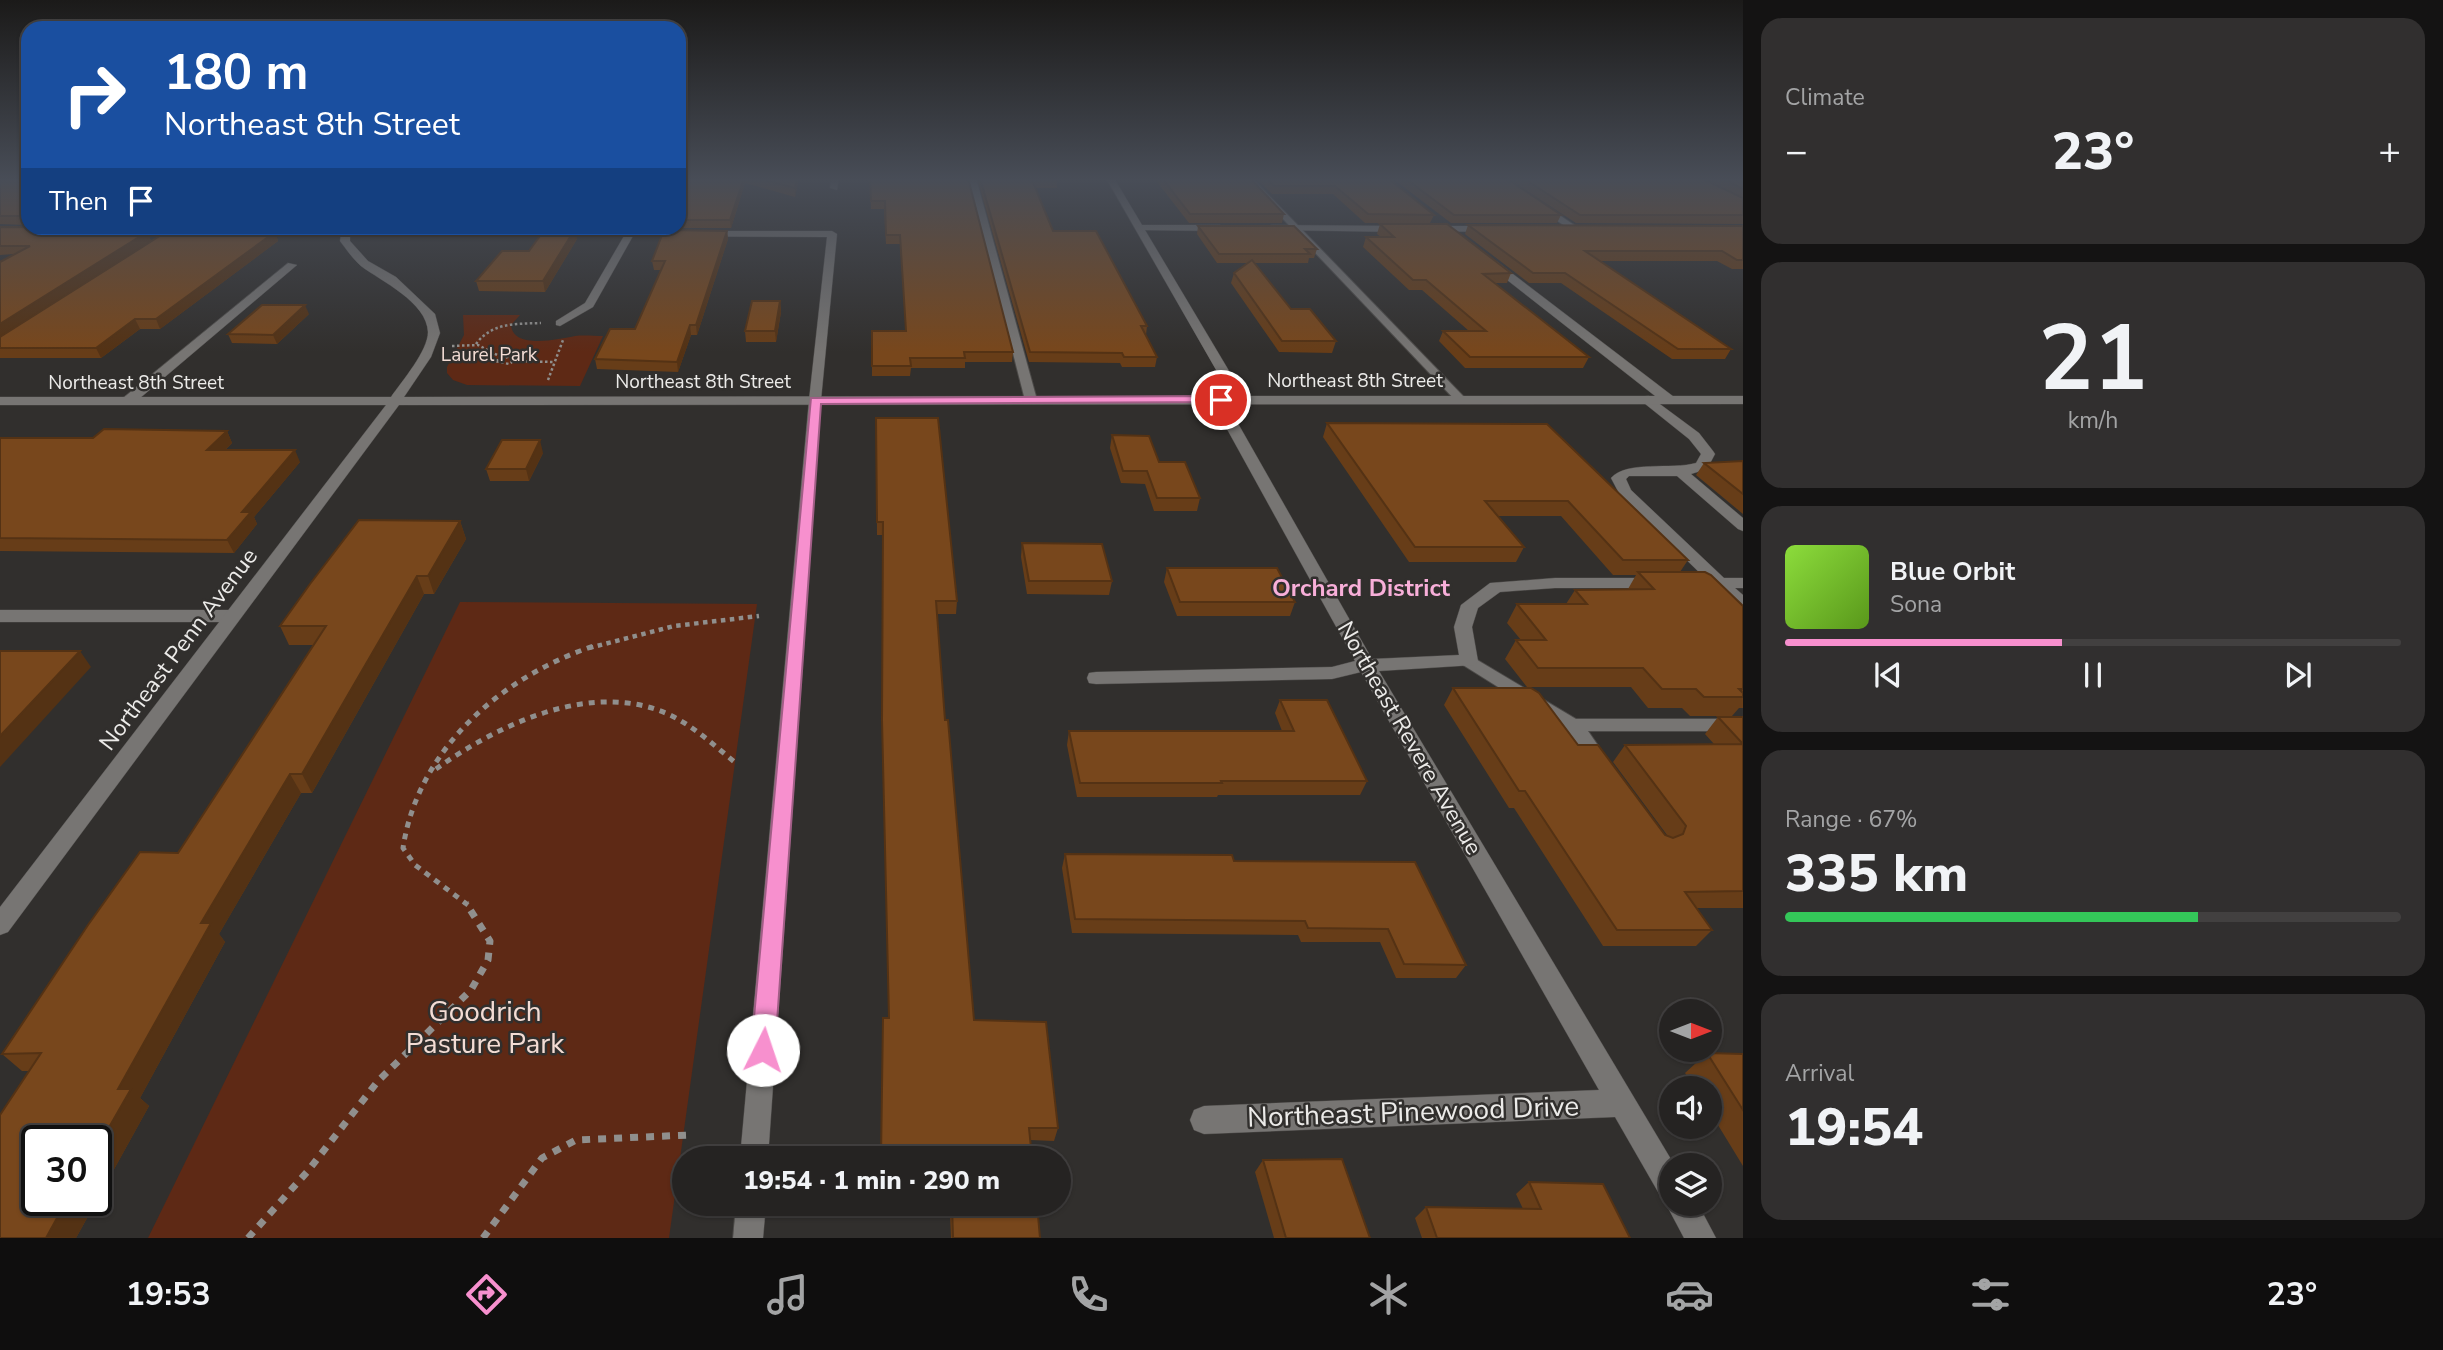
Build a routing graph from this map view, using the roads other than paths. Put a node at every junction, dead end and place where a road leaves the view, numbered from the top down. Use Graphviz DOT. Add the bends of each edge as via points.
graph roads {
  1 [pos="169,236"];
  2 [pos="345,236"];
  3 [pos="628,236"];
  4 [pos="832,236"];
  5 [pos="987,236"];
  6 [pos="1144,236"];
  7 [pos="1302,236"];
  8 [pos="1456,236"];
  9 [pos="155,245"];
  10 [pos="1468,245"];
  11 [pos="1479,253"];
  12 [pos="292,265"];
  13 [pos="560,323"];
  14 [pos="815,400"];
  15 [pos="1031,400"];
  16 [pos="1240,400"];
  17 [pos="1461,400"];
  18 [pos="1648,400"];
  19 [pos="1669,400"];
  20 [pos="1743,400"];
  21 [pos="0,401"];
  22 [pos="128,401"];
  23 [pos="393,401"];
  24 [pos="1681,472"];
  25 [pos="1743,526"];
  26 [pos="1718,583"];
  27 [pos="1743,583"];
  28 [pos="1743,605"];
  29 [pos="0,615"];
  30 [pos="233,616"];
  31 [pos="1469,661"];
  32 [pos="1366,665"];
  33 [pos="1096,677"];
  34 [pos="1573,725"];
  35 [pos="1743,725"];
  36 [pos="1612,779"];
  37 [pos="0,925"];
  38 [pos="1622,1103"];
  39 [pos="1204,1120"];
  40 [pos="755,1146"];
  41 [pos="1659,1166"];
  42 [pos="750,1216"];
  43 [pos="1688,1216"];
  44 [pos="748,1238"];
  45 [pos="1701,1238"];
  1 -- 9 [label="lane"];
  2 -- 23 [label="street, Northeast Penn Avenue" via="364,263 392,279 429,314 433,333 425,357"];
  3 -- 13 [label="street" via="589,305"];
  4 -- 14 [label="street"];
  5 -- 15 [label="lane"];
  6 -- 16 [label="street"];
  7 -- 17 [label="lane"];
  8 -- 10 [label="street"];
  11 -- 19 [label="street"];
  12 -- 22 [label="street"];
  14 -- 15 [label="street, Northeast 8th Street"];
  14 -- 23 [label="street, Northeast 8th Street"];
  14 -- 40 [label="street"];
  15 -- 16 [label="street, Northeast 8th Street"];
  16 -- 17 [label="street, Northeast 8th Street"];
  16 -- 32 [label="street, Northeast Revere Avenue" via="1229,420"];
  17 -- 18 [label="street, Northeast 8th Street"];
  18 -- 19 [label="street, Northeast 8th Street"];
  18 -- 24 [label="street" via="1694,436 1708,454 1702,466"];
  19 -- 20 [label="street, Northeast 8th Street"];
  21 -- 22 [label="street, Northeast 8th Street"];
  22 -- 23 [label="street, Northeast 8th Street"];
  23 -- 30 [label="street, Northeast Penn Avenue"];
  24 -- 25 [label="street"];
  24 -- 26 [label="street" via="1626,472 1618,478 1625,492"];
  26 -- 27 [label="street"];
  26 -- 28 [label="street"];
  26 -- 31 [label="street" via="1496,587 1469,605 1463,627"];
  29 -- 30 [label="street"];
  30 -- 37 [label="street, Northeast Penn Avenue"];
  31 -- 32 [label="street"];
  31 -- 34 [label="lane"];
  32 -- 33 [label="street" via="1332,673"];
  32 -- 38 [label="street, Northeast Revere Avenue"];
  34 -- 35 [label="lane"];
  34 -- 36 [label="lane"];
  38 -- 39 [label="street, Northeast Pinewood Drive"];
  38 -- 41 [label="street, Northeast Revere Avenue"];
  42 -- 44 [label="street"];
  43 -- 45 [label="street"];
}
